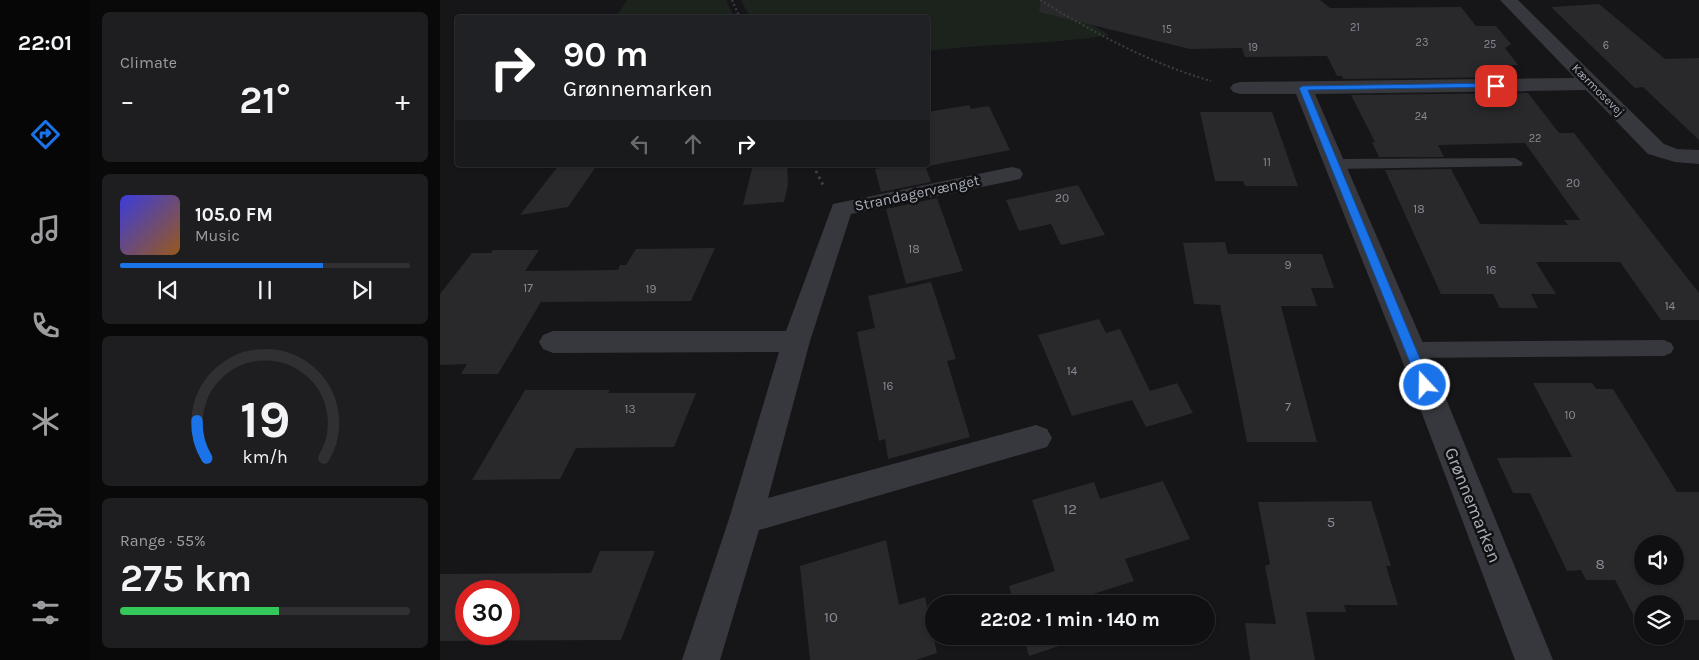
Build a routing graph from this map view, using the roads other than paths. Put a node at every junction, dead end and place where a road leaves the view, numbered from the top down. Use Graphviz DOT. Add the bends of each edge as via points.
graph roads {
  1 [pos="1508,0"];
  2 [pos="1593,84"];
  3 [pos="1240,88"];
  4 [pos="1303,88"];
  5 [pos="1699,157"];
  6 [pos="1515,162"];
  7 [pos="1335,164"];
  8 [pos="1012,174"];
  9 [pos="796,341"];
  10 [pos="553,342"];
  11 [pos="1664,348"];
  12 [pos="1412,350"];
  13 [pos="1036,438"];
  14 [pos="746,519"];
  15 [pos="701,660"];
  16 [pos="1534,660"];
  1 -- 2 [label="street, Kærmosevej"];
  2 -- 4 [label="street"];
  2 -- 5 [label="street, Kærmosevej" via="1656,149"];
  3 -- 4 [label="street"];
  4 -- 7 [label="street, Grønnemarken"];
  6 -- 7 [label="lane"];
  7 -- 12 [label="street, Grønnemarken"];
  8 -- 9 [label="street, Strandagervænget" via="841,209"];
  9 -- 10 [label="street"];
  9 -- 14 [label="street, Strandagervænget"];
  11 -- 12 [label="lane"];
  12 -- 16 [label="street, Grønnemarken"];
  13 -- 14 [label="street"];
  14 -- 15 [label="street, Strandagervænget"];
}
